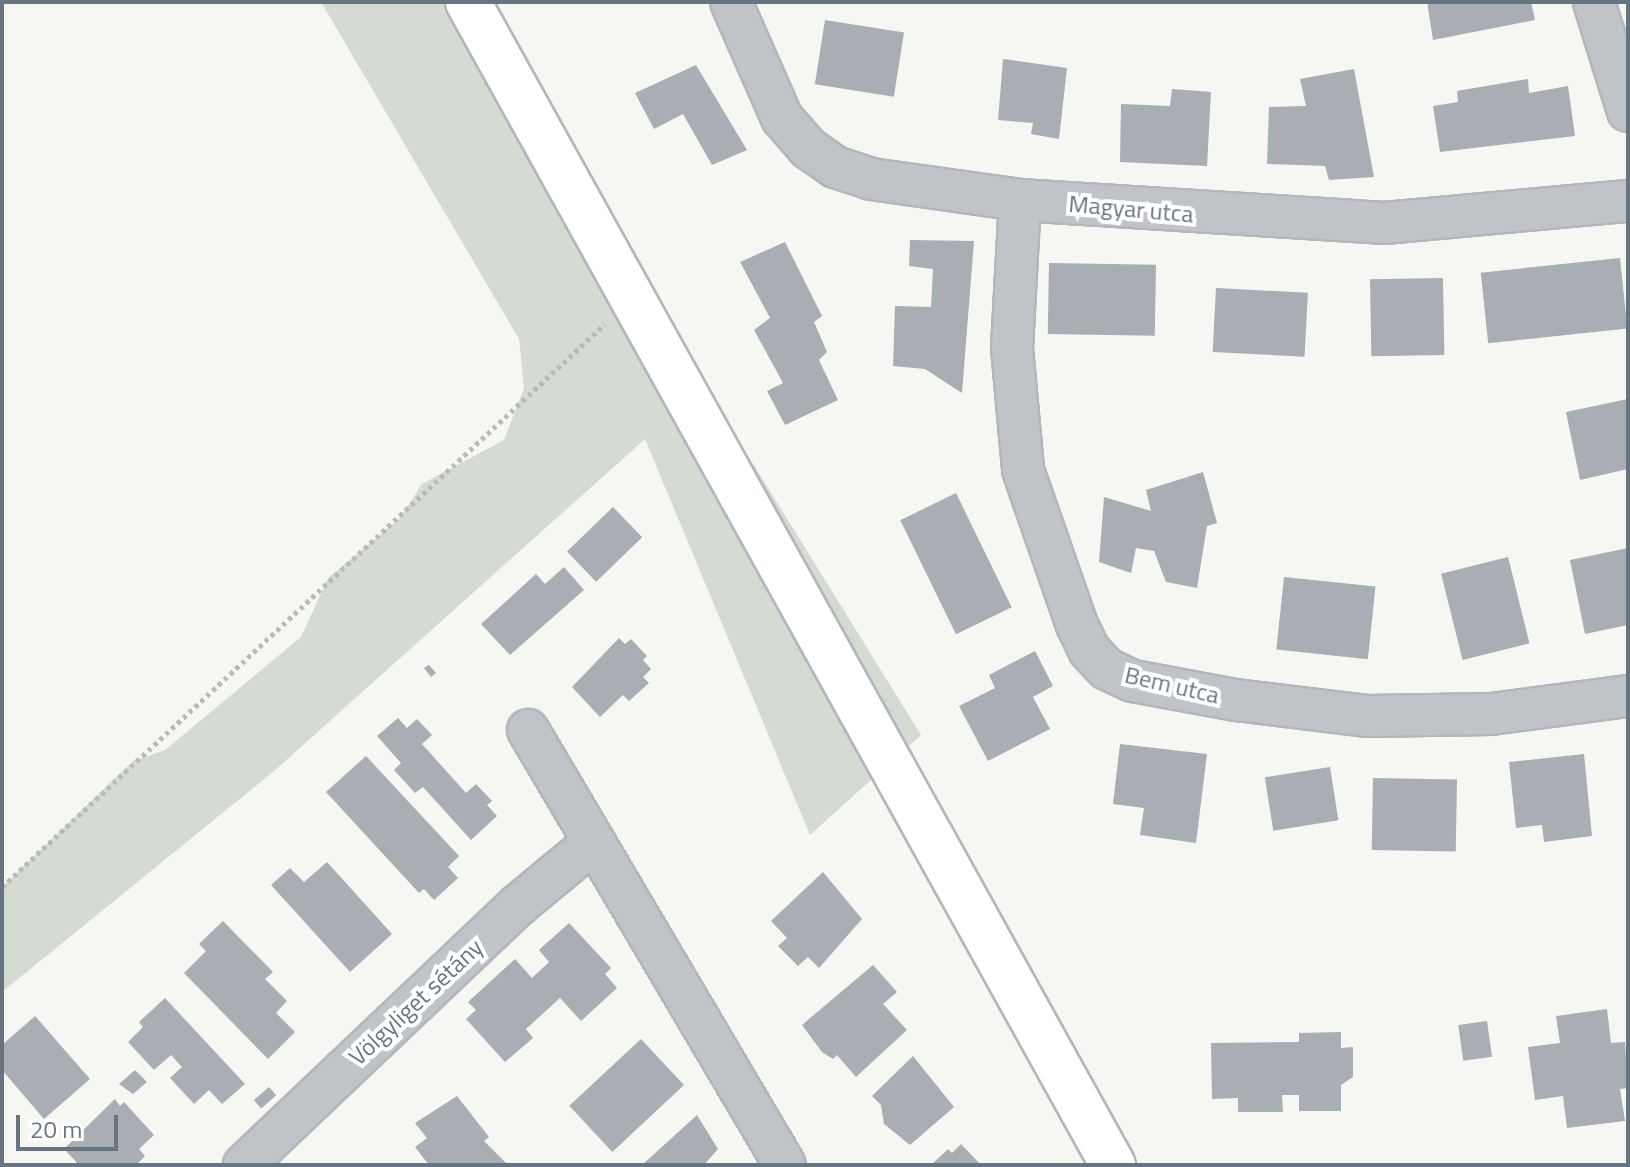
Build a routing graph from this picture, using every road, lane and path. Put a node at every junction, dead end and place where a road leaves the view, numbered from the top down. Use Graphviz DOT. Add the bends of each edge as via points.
graph roads {
  1 [pos="468,2"];
  2 [pos="731,2"];
  3 [pos="1594,2"];
  4 [pos="1628,111"];
  5 [pos="1020,200"];
  6 [pos="1628,201"];
  7 [pos="633,300"];
  8 [pos="1628,696"];
  9 [pos="528,730"];
  10 [pos="593,843"];
  11 [pos="2,887"];
  12 [pos="244,1165"];
  13 [pos="785,1165"];
  14 [pos="1113,1165"];
  1 -- 7 [label="street"];
  2 -- 5 [label="street, Magyar utca" via="782,118 808,148 835,167 871,179"];
  3 -- 4 [label="street"];
  5 -- 6 [label="street, Magyar utca" via="1384,223 1573,210"];
  5 -- 8 [label="street, Bem utca" via="1012,348 1023,470 1077,625 1089,650 1107,669 1133,681 1236,700 1366,716 1491,714"];
  7 -- 11 [label="path" via="523,396"];
  7 -- 14 [label="street"];
  9 -- 10 [label="street"];
  10 -- 12 [label="street, Völgyliget sétány" via="517,906"];
  10 -- 13 [label="street"];
}
